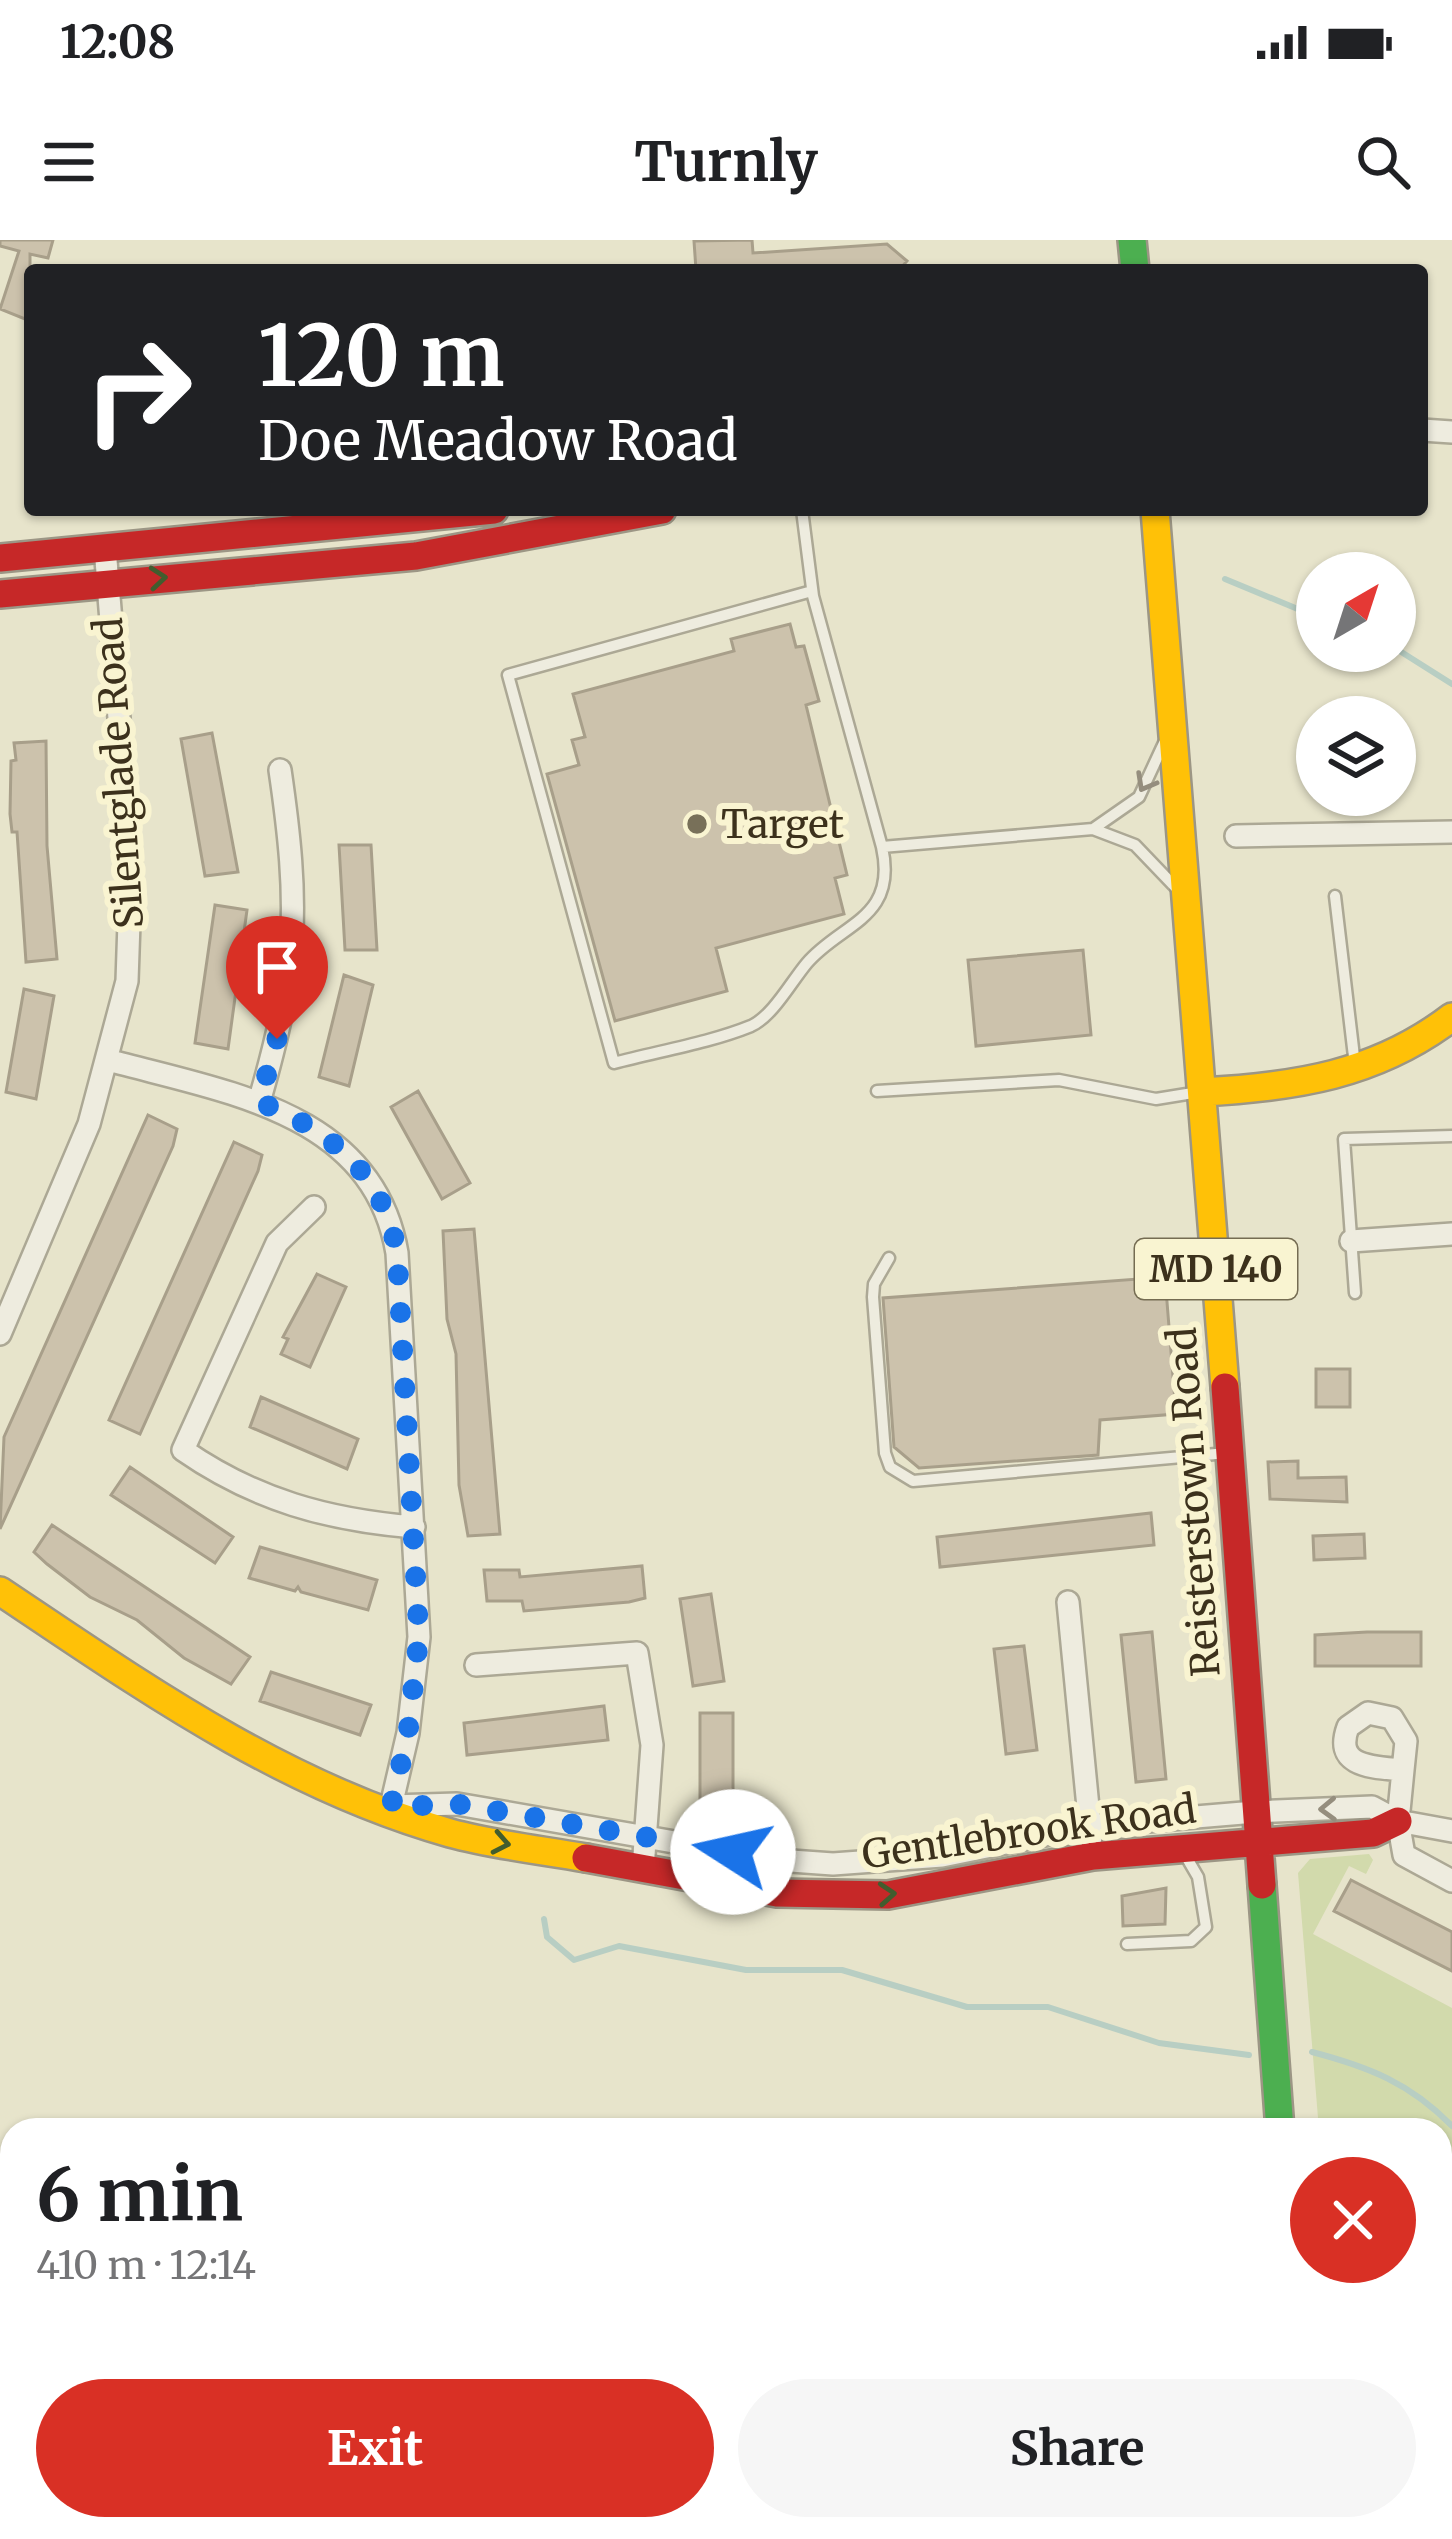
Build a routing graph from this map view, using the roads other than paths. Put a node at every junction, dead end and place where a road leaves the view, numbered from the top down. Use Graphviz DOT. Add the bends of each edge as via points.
graph roads {
  1 [pos="433,516"];
  2 [pos="637,516"];
  3 [pos="803,516"];
  4 [pos="1156,516"];
  5 [pos="105,548"];
  6 [pos="0,558"];
  7 [pos="107,583"];
  8 [pos="812,591"];
  9 [pos="0,594"];
  10 [pos="1174,718"];
  11 [pos="280,770"];
  12 [pos="1093,829"];
  13 [pos="1452,832"];
  14 [pos="1236,836"];
  15 [pos="882,847"];
  16 [pos="1335,896"];
  17 [pos="1187,901"];
  18 [pos="1452,1018"];
  19 [pos="108,1060"];
  20 [pos="1358,1074"];
  21 [pos="877,1091"];
  22 [pos="1202,1092"];
  23 [pos="259,1102"];
  24 [pos="1452,1136"];
  25 [pos="314,1207"];
  26 [pos="1452,1234"];
  27 [pos="1351,1240"];
  28 [pos="889,1258"];
  29 [pos="1355,1293"];
  30 [pos="3,1320"];
  31 [pos="1230,1453"];
  32 [pos="414,1526"];
  33 [pos="0,1591"];
  34 [pos="1069,1602"];
  35 [pos="476,1665"];
  36 [pos="1403,1770"];
  37 [pos="391,1807"];
  38 [pos="1255,1812"];
  39 [pos="1398,1821"];
  40 [pos="1089,1826"];
  41 [pos="1452,1831"];
  42 [pos="646,1836"];
  43 [pos="1257,1841"];
  44 [pos="1183,1850"];
  45 [pos="1093,1856"];
  46 [pos="643,1869"];
  47 [pos="1452,1881"];
  48 [pos="1127,1944"];
  49 [pos="1279,2118"];
  1 -- 5 [label="main road"];
  7 -- 2 [label="main road, one-way" via="520,544"];
  3 -- 8 [label="lane"];
  4 -- 10 [label="main road, Reisterstown Road / MD 140"];
  5 -- 6 [label="main road"];
  5 -- 7 [label="street, Silentglade Road"];
  7 -- 9 [label="main road"];
  7 -- 19 [label="street, Silentglade Road" via="133,924"];
  8 -- 15 [label="lane"];
  8 -- 15 [label="lane" via="508,675 614,1063 764,1018 811,958 867,914 886,874"];
  10 -- 12 [label="lane, one-way" via="1139,797"];
  10 -- 17 [label="main road, Reisterstown Road / MD 140"];
  11 -- 23 [label="street" via="295,873 293,963"];
  12 -- 15 [label="lane"];
  12 -- 17 [label="lane" via="1135,845"];
  13 -- 14 [label="street"];
  16 -- 20 [label="lane"];
  17 -- 22 [label="main road, Reisterstown Road / MD 140"];
  18 -- 20 [label="main road"];
  19 -- 23 [label="street"];
  19 -- 30 [label="street, Silentglade Road" via="66,1185"];
  20 -- 22 [label="main road"];
  21 -- 22 [label="lane" via="1059,1080 1156,1100"];
  22 -- 31 [label="main road, Reisterstown Road / MD 140"];
  23 -- 32 [label="street" via="334,1141 384,1204 397,1252"];
  24 -- 27 [label="lane" via="1344,1139"];
  25 -- 32 [label="street" via="277,1243 183,1450 283,1504"];
  26 -- 27 [label="street"];
  27 -- 29 [label="lane"];
  28 -- 31 [label="lane" via="873,1297 885,1453 900,1475"];
  31 -- 38 [label="main road, Reisterstown Road / MD 140"];
  32 -- 37 [label="street" via="416,1681"];
  33 -- 37 [label="main road, Gentlebrook Road" via="207,1730"];
  34 -- 40 [label="street"];
  35 -- 42 [label="street" via="637,1653 652,1744"];
  36 -- 39 [label="street"];
  37 -- 42 [label="street, Gentlebrook Road" via="457,1804"];
  37 -- 46 [label="main road, Gentlebrook Road, one-way" via="450,1833"];
  39 -- 38 [label="street, Gentlebrook Road, one-way" via="1372,1807"];
  38 -- 40 [label="street, Gentlebrook Road"];
  38 -- 43 [label="main road, Reisterstown Road / MD 140"];
  39 -- 41 [label="street, Gentlebrook Road"];
  39 -- 43 [label="main road, Gentlebrook Road" via="1373,1833"];
  39 -- 47 [label="street" via="1404,1856"];
  40 -- 42 [label="street, Gentlebrook Road" via="887,1864 777,1860"];
  40 -- 45 [label="street"];
  42 -- 46 [label="street"];
  43 -- 44 [label="main road, Gentlebrook Road"];
  43 -- 49 [label="main road, Reisterstown Road / MD 140"];
  44 -- 45 [label="main road, Gentlebrook Road"];
  44 -- 48 [label="lane" via="1198,1877 1207,1927 1191,1941"];
  46 -- 45 [label="main road, Gentlebrook Road, one-way" via="777,1893 888,1895"];
}
